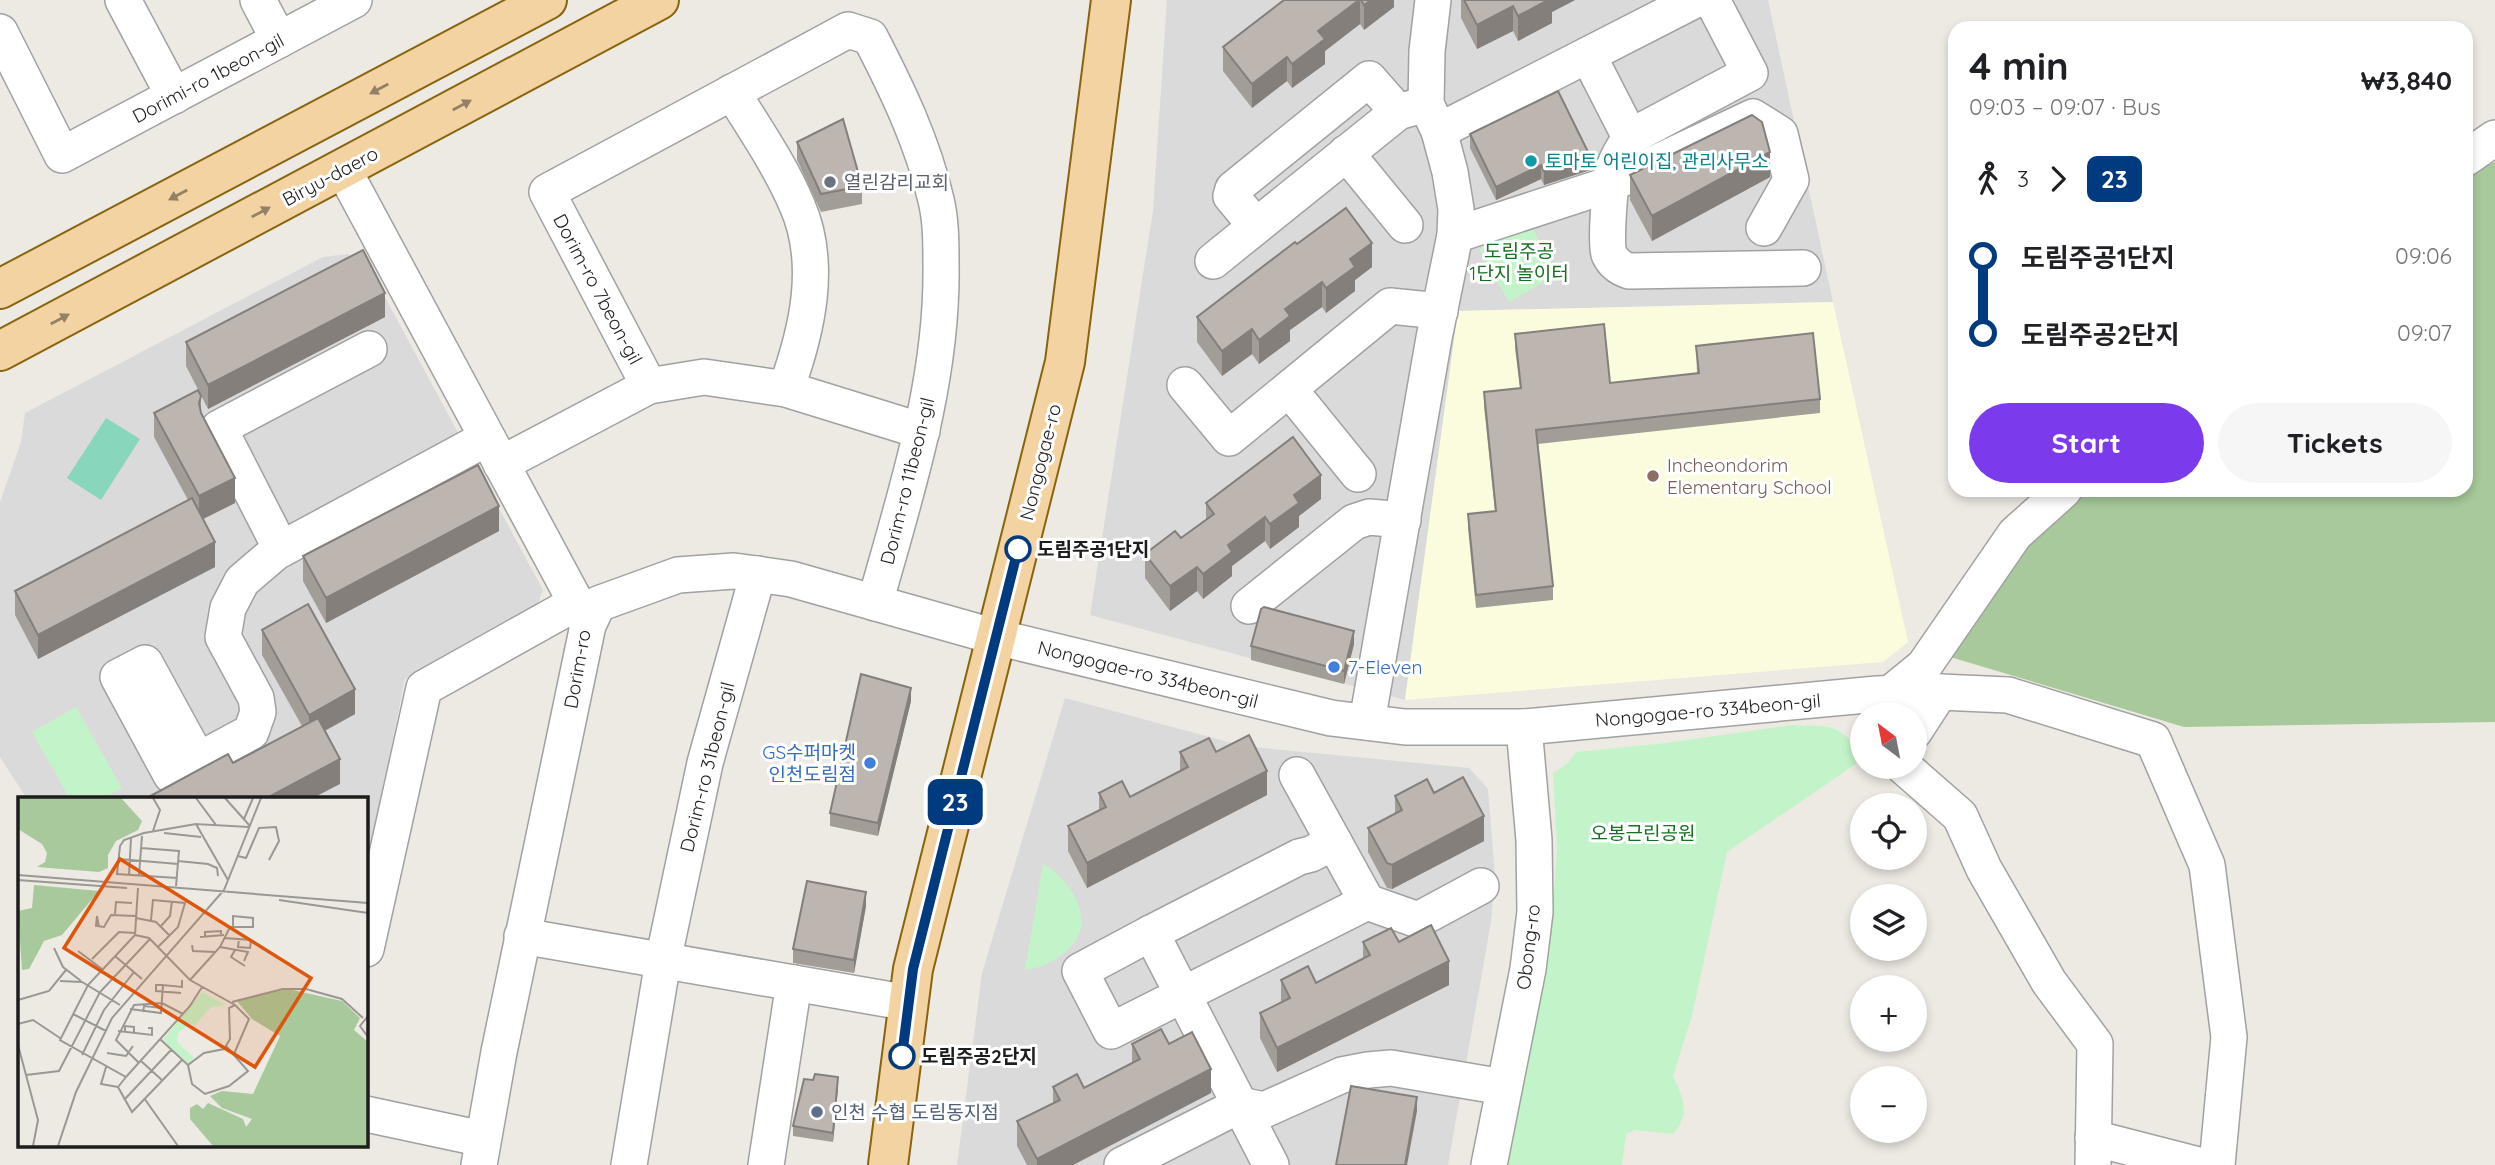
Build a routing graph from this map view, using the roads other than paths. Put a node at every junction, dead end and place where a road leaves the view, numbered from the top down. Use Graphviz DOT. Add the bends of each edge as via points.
graph roads {
  1 [pos="123,0"];
  2 [pos="258,0"];
  3 [pos="354,0"];
  4 [pos="547,0"];
  5 [pos="659,0"];
  6 [pos="1111,0"];
  7 [pos="1433,0"];
  8 [pos="1695,0"];
  9 [pos="1712,0"];
  10 [pos="0,32"];
  11 [pos="870,37"];
  12 [pos="279,40"];
  13 [pos="1588,55"];
  14 [pos="732,92"];
  15 [pos="174,96"];
  16 [pos="1421,116"];
  17 [pos="1630,137"];
  18 [pos="2495,138"];
  19 [pos="1346,153"];
  20 [pos="2473,153"];
  21 [pos="342,169"];
  22 [pos="1611,184"];
  23 [pos="1405,225"];
  24 [pos="1255,226"];
  25 [pos="1765,228"];
  26 [pos="1455,235"];
  27 [pos="1213,261"];
  28 [pos="1803,268"];
  29 [pos="0,289"];
  30 [pos="1440,311"];
  31 [pos="369,349"];
  32 [pos="0,351"];
  33 [pos="1185,385"];
  34 [pos="649,386"];
  35 [pos="786,389"];
  36 [pos="1289,389"];
  37 [pos="922,431"];
  38 [pos="494,451"];
  39 [pos="1357,474"];
  40 [pos="2056,497"];
  41 [pos="1402,520"];
  42 [pos="281,549"];
  43 [pos="758,574"];
  44 [pos="875,603"];
  45 [pos="1249,606"];
  46 [pos="582,614"];
  47 [pos="996,637"];
  48 [pos="1940,692"];
  49 [pos="1884,694"];
  50 [pos="1927,712"];
  51 [pos="1367,722"];
  52 [pos="1524,727"];
  53 [pos="198,760"];
  54 [pos="1297,775"];
  55 [pos="1918,779"];
  56 [pos="1334,842"];
  57 [pos="1481,886"];
  58 [pos="1367,902"];
  59 [pos="1151,933"];
  60 [pos="368,936"];
  61 [pos="523,936"];
  62 [pos="663,961"];
  63 [pos="794,983"];
  64 [pos="1183,994"];
  65 [pos="909,1003"];
  66 [pos="1503,1087"];
  67 [pos="1240,1105"];
  68 [pos="368,1115"];
  69 [pos="2093,1151"];
  70 [pos="481,1152"];
  71 [pos="1259,1161"];
  72 [pos="629,1165"];
  73 [pos="766,1165"];
  74 [pos="888,1165"];
  75 [pos="1122,1165"];
  76 [pos="1489,1165"];
  77 [pos="2198,1165"];
  78 [pos="2217,1165"];
  1 -- 15 [label="street"];
  2 -- 12 [label="street"];
  3 -- 12 [label="street, Dorimi-ro 1beon-gil"];
  4 -- 29 [label="main road, one-way"];
  21 -- 5 [label="main road, Biryu-daero, one-way"];
  6 -- 47 [label="main road, Nongogae-ro" via="1065,362"];
  7 -- 16 [label="street"];
  8 -- 13 [label="street"];
  9 -- 17 [label="street" via="1750,73"];
  10 -- 15 [label="street, Dorimi-ro 1beon-gil" via="62,155"];
  11 -- 14 [label="street, Dorim-ro 7beon-gil" via="848,30"];
  11 -- 37 [label="street, Dorim-ro 11beon-gil" via="895,84 937,202 942,301"];
  12 -- 15 [label="street, Dorimi-ro 1beon-gil"];
  13 -- 16 [label="street"];
  13 -- 17 [label="street"];
  14 -- 34 [label="street, Dorim-ro 7beon-gil" via="547,192"];
  14 -- 35 [label="street" via="780,171 807,236 808,320"];
  16 -- 19 [label="street"];
  16 -- 24 [label="street" via="1369,79 1233,189 1231,196"];
  16 -- 26 [label="street" via="1450,172"];
  17 -- 22 [label="street" via="1613,169"];
  18 -- 20 [label="street"];
  19 -- 23 [label="street"];
  19 -- 24 [label="street"];
  32 -- 21 [label="main road, Biryu-daero, one-way"];
  21 -- 38 [label="street, Dorim-ro"];
  22 -- 25 [label="street" via="1752,117 1780,134 1791,180"];
  22 -- 26 [label="street"];
  22 -- 28 [label="street" via="1607,250 1622,269"];
  24 -- 27 [label="street"];
  26 -- 30 [label="street"];
  30 -- 36 [label="street" via="1390,306"];
  30 -- 41 [label="street"];
  31 -- 42 [label="street" via="219,428"];
  33 -- 36 [label="street" via="1229,438"];
  34 -- 35 [label="street, Dorim-ro 7beon-gil" via="704,377"];
  34 -- 38 [label="street, Dorim-ro 7beon-gil"];
  35 -- 37 [label="street, Dorim-ro 7beon-gil"];
  36 -- 39 [label="street"];
  37 -- 44 [label="street, Dorim-ro 11beon-gil"];
  38 -- 42 [label="street, Dorim-ro 7beon-gil" via="314,525"];
  38 -- 46 [label="street, Dorim-ro"];
  40 -- 49 [label="street" via="2015,534 1924,666"];
  41 -- 45 [label="street" via="1369,517 1354,522"];
  41 -- 51 [label="street"];
  42 -- 53 [label="street, Dorim-ro 7beon-gil" via="242,581 228,608 223,637 256,698 253,727"];
  43 -- 44 [label="street"];
  43 -- 46 [label="street" via="678,575"];
  43 -- 62 [label="street, Dorim-ro 31beon-gil" via="705,763"];
  44 -- 47 [label="street"];
  46 -- 60 [label="street" via="424,688"];
  46 -- 61 [label="street, Dorim-ro"];
  47 -- 51 [label="street, Nongogae-ro 334beon-gil" via="1331,718"];
  47 -- 65 [label="main road, Nongogae-ro" via="913,969"];
  48 -- 49 [label="street, Nongogae-ro 334beon-gil"];
  48 -- 50 [label="street"];
  48 -- 78 [label="street, Nongogae-ro 334beon-gil" via="2008,695 2153,740 2207,865 2229,1037"];
  49 -- 52 [label="street, Nongogae-ro 334beon-gil"];
  51 -- 52 [label="street, Nongogae-ro 334beon-gil"];
  52 -- 66 [label="street, Obong-ro" via="1535,912"];
  54 -- 56 [label="street"];
  55 -- 69 [label="street" via="1960,816 1984,869 2049,982 2095,1044"];
  56 -- 58 [label="street"];
  56 -- 59 [label="street"];
  57 -- 58 [label="street" via="1418,920"];
  58 -- 64 [label="street"];
  59 -- 64 [label="street"];
  59 -- 64 [label="street" via="1080,971 1111,1031"];
  61 -- 62 [label="street"];
  61 -- 70 [label="street, Dorim-ro"];
  62 -- 63 [label="street"];
  62 -- 72 [label="street, Dorim-ro 31beon-gil"];
  63 -- 65 [label="street"];
  63 -- 73 [label="street"];
  64 -- 67 [label="street"];
  65 -- 74 [label="main road, Nongogae-ro"];
  66 -- 67 [label="street" via="1401,1070 1368,1070 1342,1075 1264,1110"];
  66 -- 76 [label="street, Obong-ro"];
  67 -- 71 [label="street"];
  67 -- 75 [label="street"];
  68 -- 70 [label="street, Dorim-ro"];
  69 -- 77 [label="street"];
}
